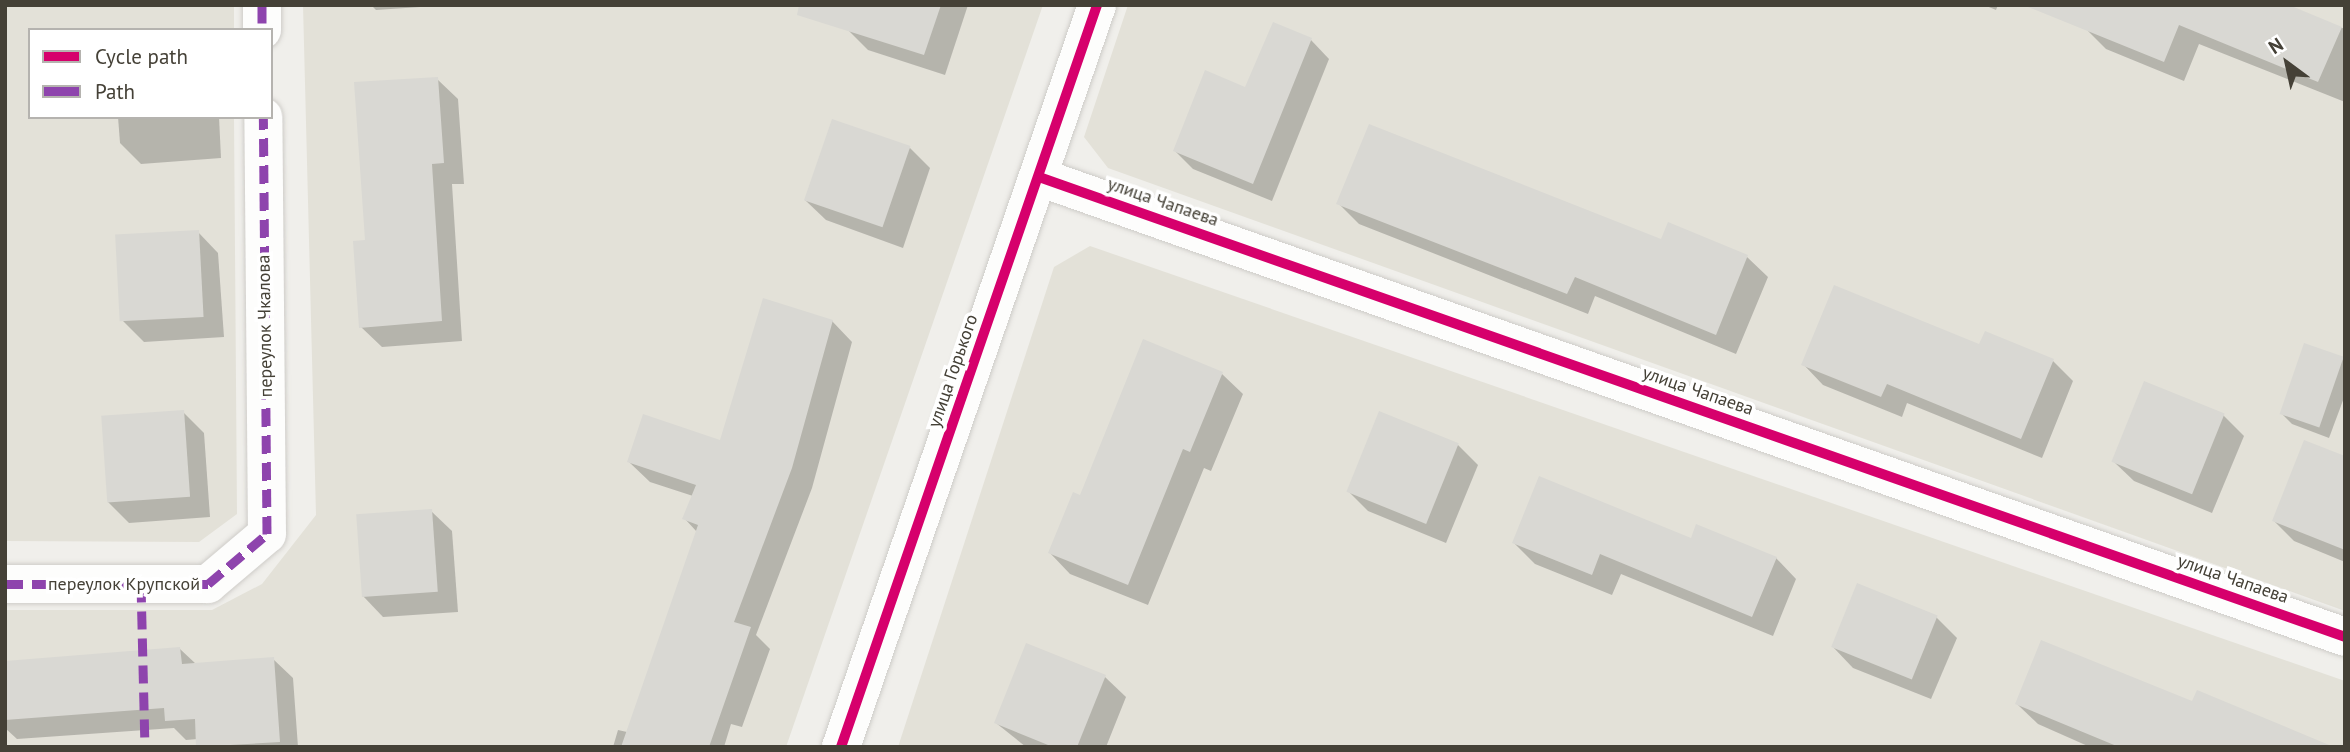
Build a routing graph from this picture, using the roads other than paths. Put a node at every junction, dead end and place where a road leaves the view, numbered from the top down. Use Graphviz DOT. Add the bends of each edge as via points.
graph roads {
  1 [pos="262,5"];
  2 [pos="1097,5"];
  3 [pos="262,28"];
  4 [pos="263,119"];
  5 [pos="1039,177"];
  6 [pos="267,534"];
  7 [pos="5,584"];
  8 [pos="2345,637"];
  9 [pos="841,747"];
  1 -- 3 [label="street"];
  2 -- 5 [label="street, улица Горького"];
  4 -- 6 [label="street, переулок Чкалова"];
  5 -- 8 [label="street, улица Чапаева"];
  5 -- 9 [label="street, улица Горького"];
  6 -- 7 [label="street, переулок Крупской" via="208,584"];
}
